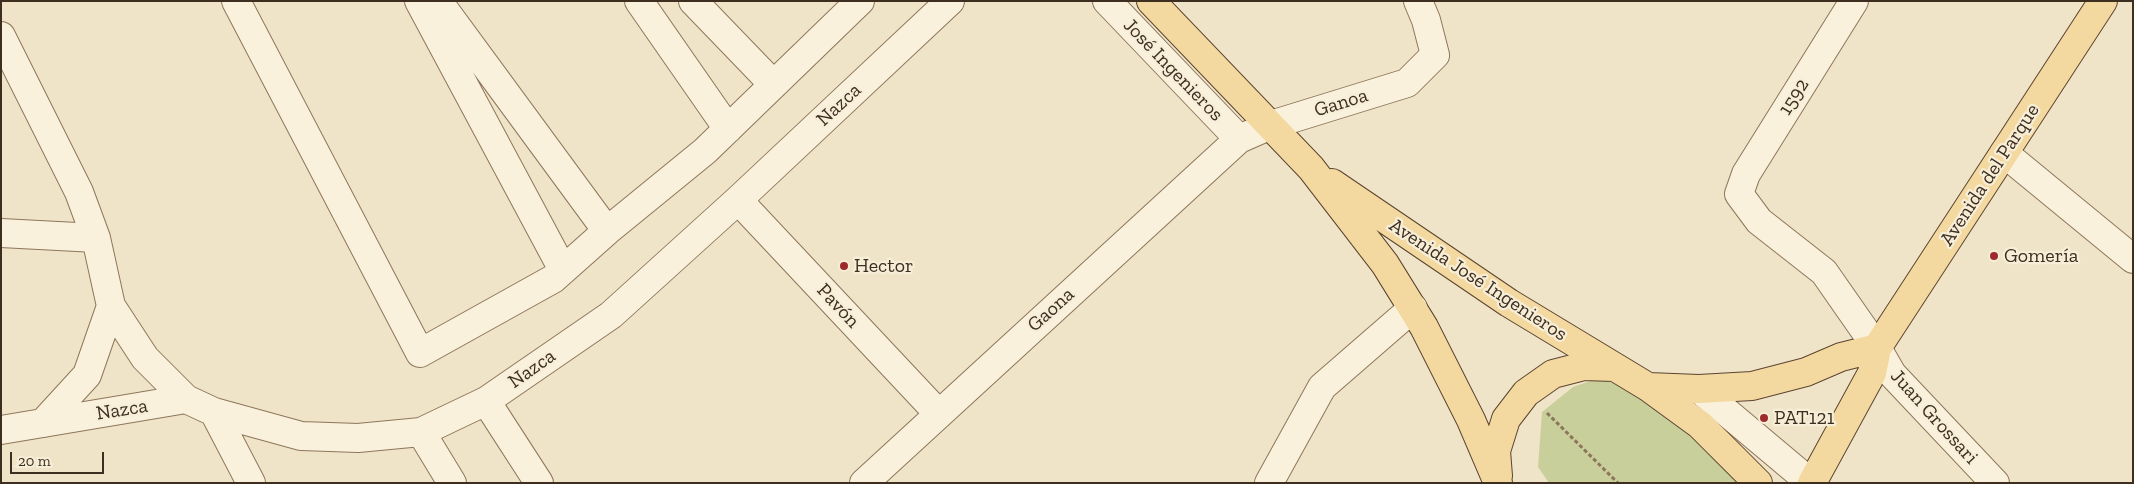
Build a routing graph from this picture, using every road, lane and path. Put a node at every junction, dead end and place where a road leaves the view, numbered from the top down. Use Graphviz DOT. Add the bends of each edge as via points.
graph roads {
  1 [pos="236,1"];
  2 [pos="419,1"];
  3 [pos="438,1"];
  4 [pos="639,1"];
  5 [pos="693,1"];
  6 [pos="860,1"];
  7 [pos="950,1"];
  8 [pos="1107,1"];
  9 [pos="1151,1"];
  10 [pos="1418,1"];
  11 [pos="1854,1"];
  12 [pos="2102,1"];
  13 [pos="1,36"];
  14 [pos="773,84"];
  15 [pos="1270,125"];
  16 [pos="728,129"];
  17 [pos="1239,139"];
  18 [pos="2004,154"];
  19 [pos="1311,168"];
  20 [pos="1739,194"];
  21 [pos="738,200"];
  22 [pos="607,231"];
  23 [pos="1,233"];
  24 [pos="96,238"];
  25 [pos="2133,259"];
  26 [pos="563,270"];
  27 [pos="111,306"];
  28 [pos="1413,308"];
  29 [pos="1877,348"];
  30 [pos="1616,367"];
  31 [pos="1648,387"];
  32 [pos="1699,389"];
  33 [pos="1526,392"];
  34 [pos="186,399"];
  35 [pos="486,401"];
  36 [pos="214,412"];
  37 [pos="938,413"];
  38 [pos="43,423"];
  39 [pos="1,430"];
  40 [pos="421,432"];
  41 [pos="251,483"];
  42 [pos="452,483"];
  43 [pos="539,483"];
  44 [pos="864,483"];
  45 [pos="1269,483"];
  46 [pos="1498,483"];
  47 [pos="1618,483"];
  48 [pos="1758,483"];
  49 [pos="1811,483"];
  50 [pos="1995,483"];
  1 -- 26 [label="street" via="420,353 553,279"];
  2 -- 26 [label="street"];
  3 -- 22 [label="street"];
  4 -- 16 [label="street"];
  5 -- 14 [label="street"];
  6 -- 14 [label="street"];
  7 -- 21 [label="street, Nazca"];
  8 -- 17 [label="street, José Ingenieros"];
  9 -- 15 [label="main road, Avenida José Ingenieros"];
  10 -- 15 [label="street, Ganoa" via="1435,55 1407,83"];
  11 -- 20 [label="street, 1592" via="1746,174"];
  12 -- 18 [label="main road, Avenida del Parque"];
  13 -- 24 [label="street" via="79,192"];
  14 -- 16 [label="street"];
  15 -- 17 [label="street, Ganoa"];
  15 -- 19 [label="main road, Avenida José Ingenieros"];
  16 -- 22 [label="street"];
  17 -- 37 [label="street, Gaona"];
  18 -- 25 [label="street"];
  18 -- 29 [label="main road, Avenida del Parque"];
  19 -- 28 [label="main road, Avenida José Ingenieros" via="1385,264"];
  19 -- 30 [label="main road, Avenida José Ingenieros" via="1509,303"];
  20 -- 29 [label="street, Juan Grossari" via="1758,221 1824,272"];
  21 -- 35 [label="street, Nazca" via="611,315"];
  21 -- 37 [label="street, Pavón"];
  22 -- 26 [label="street"];
  23 -- 24 [label="street"];
  24 -- 27 [label="street"];
  27 -- 34 [label="street" via="145,358"];
  27 -- 38 [label="street" via="87,375"];
  28 -- 45 [label="street" via="1322,387"];
  28 -- 46 [label="main road, Avenida José Ingenieros" via="1471,420"];
  29 -- 32 [label="main road, Avenida José Ingenieros" via="1752,386"];
  29 -- 49 [label="main road" via="1872,373"];
  29 -- 50 [label="street, Juan Grossari" via="1892,374"];
  30 -- 31 [label="main road, Avenida José Ingenieros"];
  30 -- 33 [label="main road" via="1584,366 1553,374"];
  31 -- 32 [label="main road, Avenida José Ingenieros"];
  31 -- 48 [label="main road, Avenida José Ingenieros" via="1700,425"];
  32 -- 49 [label="street"];
  33 -- 46 [label="main road" via="1506,420 1496,451"];
  33 -- 47 [label="path"];
  34 -- 36 [label="street, Nazca"];
  34 -- 38 [label="street, Nazca"];
  35 -- 40 [label="street, Nazca"];
  35 -- 43 [label="street"];
  36 -- 40 [label="street, Nazca" via="302,436 358,438"];
  36 -- 41 [label="street"];
  37 -- 44 [label="street, Gaona"];
  38 -- 39 [label="street, Nazca"];
  40 -- 42 [label="street"];
}
